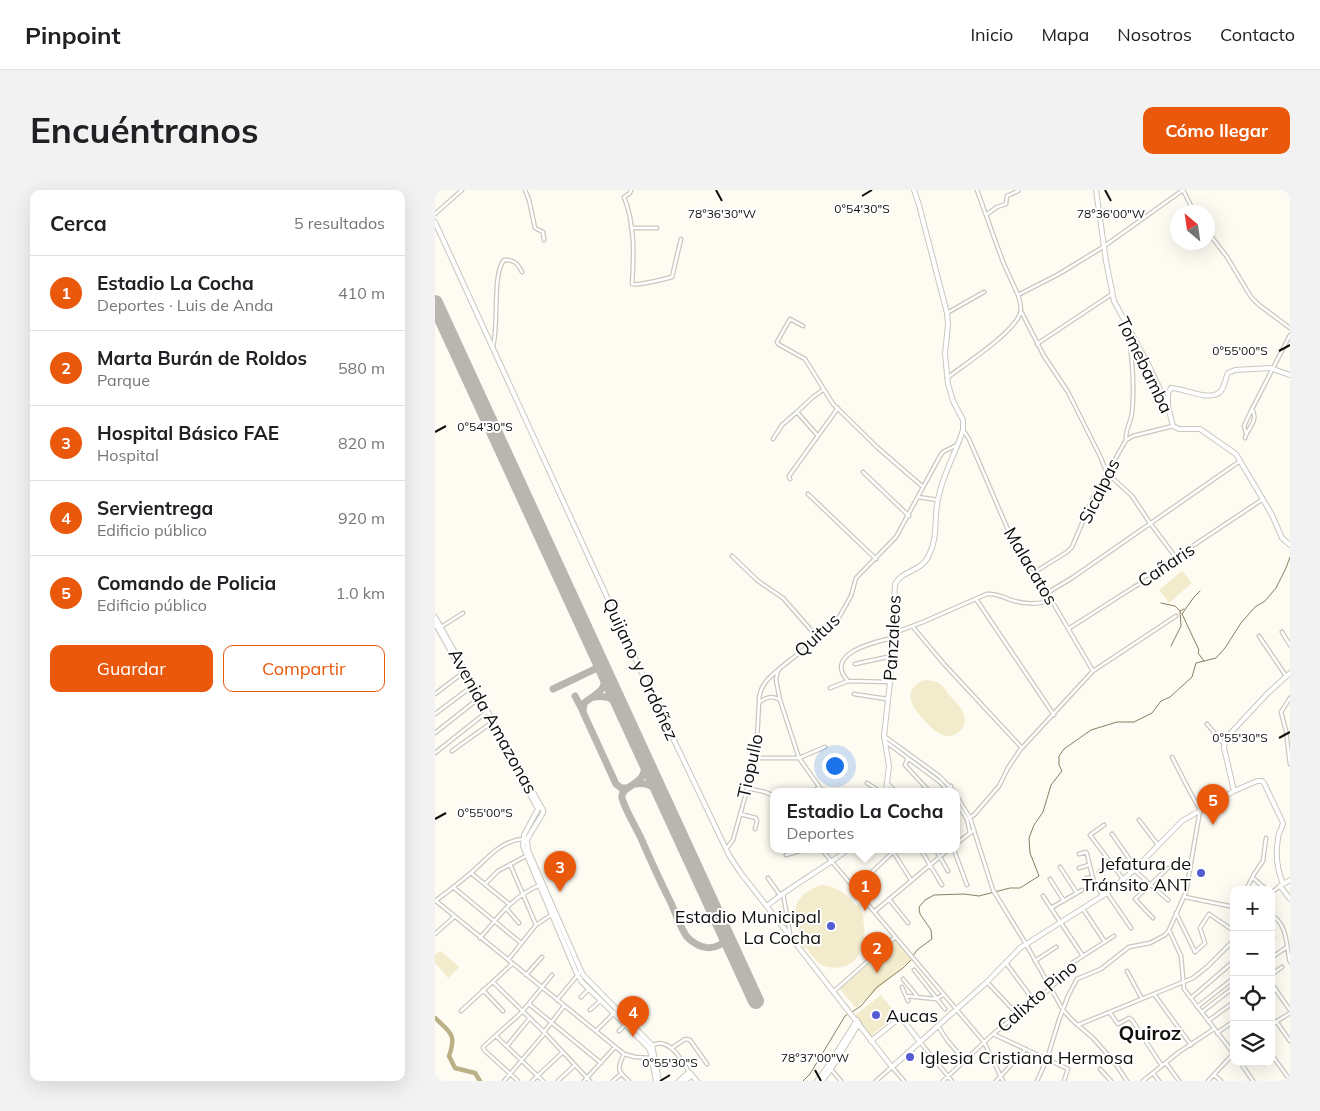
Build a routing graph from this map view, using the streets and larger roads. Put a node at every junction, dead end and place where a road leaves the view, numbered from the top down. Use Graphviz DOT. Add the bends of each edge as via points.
graph roads {
  1 [pos="462,190"];
  2 [pos="525,190"];
  3 [pos="631,190"];
  4 [pos="914,190"];
  5 [pos="977,190"];
  6 [pos="1096,190"];
  7 [pos="1183,190"];
  8 [pos="1018,191"];
  9 [pos="1191,205"];
  10 [pos="435,214"];
  11 [pos="986,215"];
  12 [pos="435,222"];
  13 [pos="631,228"];
  14 [pos="657,228"];
  15 [pos="681,239"];
  16 [pos="544,240"];
  17 [pos="1215,241"];
  18 [pos="1103,247"];
  19 [pos="522,272"];
  20 [pos="984,292"];
  21 [pos="1112,294"];
  22 [pos="1018,295"];
  23 [pos="1021,312"];
  24 [pos="947,313"];
  25 [pos="803,326"];
  26 [pos="1290,328"];
  27 [pos="1128,329"];
  28 [pos="1290,335"];
  29 [pos="1037,344"];
  30 [pos="493,346"];
  31 [pos="1273,368"];
  32 [pos="1290,375"];
  33 [pos="947,378"];
  34 [pos="823,390"];
  35 [pos="1168,406"];
  36 [pos="838,408"];
  37 [pos="1252,409"];
  38 [pos="797,412"];
  39 [pos="1173,426"];
  40 [pos="963,430"];
  41 [pos="1246,433"];
  42 [pos="818,436"];
  43 [pos="1245,438"];
  44 [pos="773,439"];
  45 [pos="1126,440"];
  46 [pos="957,445"];
  47 [pos="1241,460"];
  48 [pos="863,472"];
  49 [pos="1107,473"];
  50 [pos="790,478"];
  51 [pos="923,487"];
  52 [pos="808,494"];
  53 [pos="918,497"];
  54 [pos="1263,499"];
  55 [pos="938,500"];
  56 [pos="909,516"];
  57 [pos="1150,523"];
  58 [pos="1289,545"];
  59 [pos="732,556"];
  60 [pos="876,559"];
  61 [pos="1177,559"];
  62 [pos="1035,572"];
  63 [pos="1047,593"];
  64 [pos="976,599"];
  65 [pos="1051,600"];
  66 [pos="463,613"];
  67 [pos="1175,616"];
  68 [pos="435,617"];
  69 [pos="436,623"];
  70 [pos="912,626"];
  71 [pos="441,627"];
  72 [pos="1068,628"];
  73 [pos="1282,632"];
  74 [pos="894,633"];
  75 [pos="1259,636"];
  76 [pos="817,638"];
  77 [pos="893,638"];
  78 [pos="1290,645"];
  79 [pos="892,656"];
  80 [pos="855,664"];
  81 [pos="779,669"];
  82 [pos="1093,671"];
  83 [pos="464,672"];
  84 [pos="1288,675"];
  85 [pos="848,681"];
  86 [pos="890,682"];
  87 [pos="471,687"];
  88 [pos="830,688"];
  89 [pos="435,694"];
  90 [pos="854,694"];
  91 [pos="1290,698"];
  92 [pos="478,699"];
  93 [pos="889,699"];
  94 [pos="780,700"];
  95 [pos="759,703"];
  96 [pos="487,712"];
  97 [pos="435,714"];
  98 [pos="1054,715"];
  99 [pos="491,723"];
  100 [pos="1207,724"];
  101 [pos="435,733"];
  102 [pos="884,736"];
  103 [pos="885,742"];
  104 [pos="1223,743"];
  105 [pos="825,747"];
  106 [pos="1022,748"];
  107 [pos="452,751"];
  108 [pos="435,753"];
  109 [pos="512,757"];
  110 [pos="909,757"];
  111 [pos="755,758"];
  112 [pos="799,758"];
  113 [pos="1173,758"];
  114 [pos="1290,764"];
  115 [pos="867,783"];
  116 [pos="888,784"];
  117 [pos="951,786"];
  118 [pos="819,787"];
  119 [pos="747,788"];
  120 [pos="875,788"];
  121 [pos="888,788"];
  122 [pos="892,788"];
  123 [pos="926,788"];
  124 [pos="945,788"];
  125 [pos="1234,791"];
  126 [pos="770,794"];
  127 [pos="960,802"];
  128 [pos="960,807"];
  129 [pos="1200,810"];
  130 [pos="740,814"];
  131 [pos="969,818"];
  132 [pos="1139,820"];
  133 [pos="1104,825"];
  134 [pos="755,829"];
  135 [pos="974,830"];
  136 [pos="970,833"];
  137 [pos="1112,834"];
  138 [pos="1266,838"];
  139 [pos="525,840"];
  140 [pos="960,841"];
  141 [pos="1158,845"];
  142 [pos="726,849"];
  143 [pos="793,853"];
  144 [pos="824,853"];
  145 [pos="843,853"];
  146 [pos="891,853"];
  147 [pos="894,853"];
  148 [pos="923,853"];
  149 [pos="938,853"];
  150 [pos="944,853"];
  151 [pos="955,853"];
  152 [pos="1079,854"];
  153 [pos="786,855"];
  154 [pos="526,856"];
  155 [pos="940,856"];
  156 [pos="832,862"];
  157 [pos="510,864"];
  158 [pos="1111,864"];
  159 [pos="929,865"];
  160 [pos="1089,865"];
  161 [pos="1060,867"];
  162 [pos="1079,868"];
  163 [pos="1168,868"];
  164 [pos="1135,869"];
  165 [pos="947,870"];
  166 [pos="1099,872"];
  167 [pos="471,873"];
  168 [pos="1093,877"];
  169 [pos="1252,877"];
  170 [pos="768,878"];
  171 [pos="1086,878"];
  172 [pos="1050,879"];
  173 [pos="1123,879"];
  174 [pos="911,880"];
  175 [pos="1290,880"];
  176 [pos="485,884"];
  177 [pos="541,885"];
  178 [pos="942,885"];
  179 [pos="1150,885"];
  180 [pos="1282,885"];
  181 [pos="967,886"];
  182 [pos="1248,886"];
  183 [pos="1262,886"];
  184 [pos="453,888"];
  185 [pos="855,888"];
  186 [pos="1083,890"];
  187 [pos="1275,890"];
  188 [pos="1107,893"];
  189 [pos="522,894"];
  190 [pos="781,894"];
  191 [pos="1077,894"];
  192 [pos="1043,896"];
  193 [pos="1102,896"];
  194 [pos="1185,897"];
  195 [pos="889,899"];
  196 [pos="1290,899"];
  197 [pos="1167,900"];
  198 [pos="435,901"];
  199 [pos="1064,901"];
  200 [pos="509,904"];
  201 [pos="1230,905"];
  202 [pos="767,906"];
  203 [pos="506,908"];
  204 [pos="1051,908"];
  205 [pos="1083,909"];
  206 [pos="874,912"];
  207 [pos="1176,913"];
  208 [pos="553,914"];
  209 [pos="786,915"];
  210 [pos="455,917"];
  211 [pos="1153,918"];
  212 [pos="1275,919"];
  213 [pos="777,920"];
  214 [pos="494,921"];
  215 [pos="519,923"];
  216 [pos="908,923"];
  217 [pos="1061,923"];
  218 [pos="536,925"];
  219 [pos="1131,928"];
  220 [pos="1230,928"];
  221 [pos="1169,930"];
  222 [pos="435,934"];
  223 [pos="790,936"];
  224 [pos="1114,936"];
  225 [pos="895,937"];
  226 [pos="480,938"];
  227 [pos="1105,942"];
  228 [pos="521,943"];
  229 [pos="1026,944"];
  230 [pos="1230,944"];
  231 [pos="1056,947"];
  232 [pos="1287,947"];
  233 [pos="1275,955"];
  234 [pos="1083,956"];
  235 [pos="541,957"];
  236 [pos="507,960"];
  237 [pos="1035,961"];
  238 [pos="1290,962"];
  239 [pos="1006,963"];
  240 [pos="512,964"];
  241 [pos="1230,964"];
  242 [pos="1282,967"];
  243 [pos="914,970"];
  244 [pos="1127,971"];
  245 [pos="1275,972"];
  246 [pos="579,973"];
  247 [pos="526,975"];
  248 [pos="552,975"];
  249 [pos="903,979"];
  250 [pos="1185,980"];
  251 [pos="1230,981"];
  252 [pos="493,982"];
  253 [pos="987,982"];
  254 [pos="901,987"];
  255 [pos="542,988"];
  256 [pos="1051,988"];
  257 [pos="589,989"];
  258 [pos="483,990"];
  259 [pos="1230,990"];
  260 [pos="1276,990"];
  261 [pos="833,992"];
  262 [pos="1154,994"];
  263 [pos="943,995"];
  264 [pos="581,996"];
  265 [pos="906,996"];
  266 [pos="917,996"];
  267 [pos="1191,998"];
  268 [pos="936,999"];
  269 [pos="1142,999"];
  270 [pos="557,1000"];
  271 [pos="601,1000"];
  272 [pos="908,1001"];
  273 [pos="1034,1002"];
  274 [pos="529,1004"];
  275 [pos="1230,1005"];
  276 [pos="564,1006"];
  277 [pos="1197,1007"];
  278 [pos="945,1009"];
  279 [pos="591,1010"];
  280 [pos="1063,1010"];
  281 [pos="461,1011"];
  282 [pos="503,1011"];
  283 [pos="615,1011"];
  284 [pos="957,1011"];
  285 [pos="1290,1011"];
  286 [pos="522,1012"];
  287 [pos="1202,1012"];
  288 [pos="1110,1013"];
  289 [pos="1017,1014"];
  290 [pos="529,1019"];
  291 [pos="1208,1021"];
  292 [pos="552,1022"];
  293 [pos="858,1022"];
  294 [pos="1277,1022"];
  295 [pos="626,1024"];
  296 [pos="1230,1024"];
  297 [pos="1078,1025"];
  298 [pos="938,1026"];
  299 [pos="1215,1029"];
  300 [pos="596,1031"];
  301 [pos="619,1032"];
  302 [pos="853,1032"];
  303 [pos="545,1033"];
  304 [pos="866,1033"];
  305 [pos="1217,1033"];
  306 [pos="993,1034"];
  307 [pos="496,1036"];
  308 [pos="871,1041"];
  309 [pos="1290,1041"];
  310 [pos="920,1042"];
  311 [pos="984,1042"];
  312 [pos="1191,1045"];
  313 [pos="507,1046"];
  314 [pos="652,1046"];
  315 [pos="615,1047"];
  316 [pos="672,1048"];
  317 [pos="1026,1049"];
  318 [pos="1230,1049"];
  319 [pos="563,1052"];
  320 [pos="624,1054"];
  321 [pos="959,1054"];
  322 [pos="651,1058"];
  323 [pos="1230,1058"];
  324 [pos="1047,1059"];
  325 [pos="1275,1059"];
  326 [pos="523,1061"];
  327 [pos="601,1062"];
  328 [pos="1166,1063"];
  329 [pos="707,1064"];
  330 [pos="575,1065"];
  331 [pos="1162,1066"];
  332 [pos="1243,1066"];
  333 [pos="892,1067"];
  334 [pos="829,1068"];
  335 [pos="1100,1069"];
  336 [pos="1153,1073"];
  337 [pos="511,1074"];
  338 [pos="621,1074"];
  339 [pos="1214,1075"];
  340 [pos="538,1076"];
  341 [pos="948,1076"];
  342 [pos="1001,1077"];
  343 [pos="689,1078"];
  344 [pos="589,1080"];
  345 [pos="1290,1080"];
  346 [pos="504,1081"];
  347 [pos="518,1081"];
  348 [pos="533,1081"];
  349 [pos="543,1081"];
  350 [pos="559,1081"];
  351 [pos="584,1081"];
  352 [pos="613,1081"];
  353 [pos="629,1081"];
  354 [pos="657,1081"];
  355 [pos="679,1081"];
  356 [pos="697,1081"];
  357 [pos="817,1081"];
  358 [pos="822,1081"];
  359 [pos="841,1081"];
  360 [pos="876,1081"];
  361 [pos="904,1081"];
  362 [pos="943,1081"];
  363 [pos="952,1081"];
  364 [pos="997,1081"];
  365 [pos="1003,1081"];
  366 [pos="1039,1081"];
  367 [pos="1064,1081"];
  368 [pos="1111,1081"];
  369 [pos="1127,1081"];
  370 [pos="1143,1081"];
  371 [pos="1159,1081"];
  372 [pos="1179,1081"];
  373 [pos="1208,1081"];
  374 [pos="1221,1081"];
  375 [pos="1253,1081"];
  1 -- 10 [label="street"];
  2 -- 16 [label="street" via="535,228 543,232"];
  3 -- 13 [label="street" via="624,197"];
  4 -- 24 [label="street"];
  5 -- 11 [label="street"];
  6 -- 18 [label="street, Tomebamba"];
  7 -- 9 [label="street"];
  7 -- 18 [label="street"];
  8 -- 11 [label="street" via="1007,196 1005,204"];
  11 -- 22 [label="street"];
  12 -- 30 [label="street, Quijano y Ordóñez"];
  13 -- 14 [label="street"];
  13 -- 15 [label="street" via="634,286 673,277"];
  17 -- 26 [label="street" via="1251,297"];
  18 -- 21 [label="street, Tomebamba"];
  18 -- 22 [label="street"];
  19 -- 30 [label="street" via="511,260 502,263"];
  20 -- 24 [label="street"];
  21 -- 27 [label="street, Tomebamba"];
  21 -- 29 [label="street"];
  22 -- 23 [label="street"];
  23 -- 29 [label="street"];
  23 -- 33 [label="street" via="1007,332"];
  24 -- 33 [label="street"];
  25 -- 34 [label="street" via="791,319 777,342 805,359"];
  27 -- 35 [label="street, Tomebamba"];
  27 -- 45 [label="street" via="1133,397"];
  28 -- 31 [label="street"];
  29 -- 49 [label="street" via="1068,392"];
  30 -- 142 [label="street, Quijano y Ordóñez"];
  31 -- 32 [label="street"];
  31 -- 35 [label="street" via="1231,371 1221,390 1214,395 1171,388"];
  31 -- 37 [label="street"];
  33 -- 40 [label="street" via="949,392 963,420"];
  34 -- 36 [label="street"];
  34 -- 38 [label="street"];
  35 -- 39 [label="street, Tomebamba"];
  36 -- 42 [label="street"];
  36 -- 51 [label="street"];
  37 -- 41 [label="street" via="1244,426"];
  37 -- 41 [label="street" via="1255,417"];
  38 -- 42 [label="street"];
  38 -- 44 [label="street" via="782,425"];
  39 -- 45 [label="street, Sicalpas"];
  39 -- 47 [label="street, Tomebamba" via="1204,431"];
  40 -- 46 [label="street, Panzaleos"];
  40 -- 62 [label="street, Malacatos" via="1012,539"];
  41 -- 43 [label="street"];
  42 -- 50 [label="street"];
  45 -- 49 [label="street, Sicalpas"];
  46 -- 51 [label="street, Quitus" via="943,452"];
  46 -- 55 [label="street, Panzaleos"];
  47 -- 54 [label="street, Tomebamba"];
  47 -- 57 [label="street"];
  48 -- 56 [label="street"];
  49 -- 57 [label="street" via="1132,496"];
  49 -- 62 [label="street, Sicalpas" via="1072,547"];
  51 -- 53 [label="street, Quitus"];
  52 -- 60 [label="street"];
  53 -- 55 [label="street"];
  53 -- 56 [label="street, Quitus"];
  54 -- 58 [label="street, Tomebamba" via="1282,538"];
  54 -- 61 [label="street, Cañaris"];
  55 -- 74 [label="street, Panzaleos" via="937,528 929,556 921,567 899,578 895,584"];
  56 -- 60 [label="street, Quitus"];
  57 -- 61 [label="street"];
  57 -- 63 [label="street"];
  59 -- 76 [label="street" via="758,581 783,598"];
  60 -- 76 [label="street, Quitus" via="856,578 851,596 838,619"];
  61 -- 72 [label="street, Cañaris" via="1158,574"];
  62 -- 63 [label="street, Malacatos"];
  63 -- 65 [label="street, Malacatos"];
  64 -- 65 [label="street" via="993,593 1024,603"];
  64 -- 70 [label="street"];
  64 -- 98 [label="street"];
  65 -- 72 [label="street, Malacatos"];
  66 -- 71 [label="street"];
  67 -- 82 [label="street"];
  68 -- 69 [label="street, Avenida Amazonas"];
  69 -- 71 [label="street, Avenida Amazonas"];
  69 -- 83 [label="street, Avenida Amazonas"];
  70 -- 74 [label="street"];
  70 -- 106 [label="street"];
  71 -- 83 [label="street, Avenida Amazonas"];
  72 -- 82 [label="street, Malacatos"];
  73 -- 78 [label="street"];
  74 -- 77 [label="street, Panzaleos"];
  75 -- 84 [label="street"];
  76 -- 81 [label="street, Quitus"];
  77 -- 79 [label="street, Panzaleos"];
  77 -- 85 [label="street" via="871,643 843,658 842,671"];
  79 -- 80 [label="street"];
  79 -- 86 [label="street, Panzaleos"];
  81 -- 94 [label="street, Quitus" via="776,680"];
  81 -- 95 [label="street, Tiopullo" via="762,687"];
  82 -- 98 [label="street"];
  83 -- 87 [label="street, Avenida Amazonas"];
  83 -- 89 [label="street"];
  83 -- 96 [label="street, Avenida Amazonas"];
  84 -- 104 [label="street"];
  85 -- 86 [label="street"];
  85 -- 88 [label="street"];
  86 -- 93 [label="street, Panzaleos"];
  87 -- 92 [label="street, Avenida Amazonas"];
  87 -- 97 [label="street"];
  90 -- 93 [label="street"];
  91 -- 114 [label="street" via="1281,712"];
  92 -- 96 [label="street, Avenida Amazonas"];
  92 -- 101 [label="street"];
  93 -- 102 [label="street, Panzaleos"];
  94 -- 95 [label="street" via="772,697"];
  94 -- 112 [label="street, Quitus"];
  95 -- 111 [label="street, Tiopullo"];
  96 -- 99 [label="street, Avenida Amazonas"];
  96 -- 108 [label="street"];
  96 -- 109 [label="street, Avenida Amazonas"];
  98 -- 106 [label="street"];
  99 -- 107 [label="street"];
  99 -- 109 [label="street, Avenida Amazonas"];
  100 -- 104 [label="street"];
  102 -- 103 [label="street, Panzaleos"];
  102 -- 110 [label="street"];
  103 -- 110 [label="street"];
  103 -- 116 [label="street, Panzaleos"];
  104 -- 125 [label="street"];
  105 -- 112 [label="street"];
  106 -- 131 [label="street" via="999,786"];
  109 -- 139 [label="street, Avenida Amazonas" via="538,809 538,816"];
  110 -- 117 [label="street"];
  110 -- 123 [label="street" via="905,765"];
  110 -- 124 [label="street"];
  111 -- 112 [label="street"];
  111 -- 119 [label="street, Tiopullo"];
  112 -- 118 [label="street, Quitus"];
  113 -- 129 [label="street"];
  115 -- 120 [label="street"];
  116 -- 121 [label="street, Panzaleos"];
  116 -- 122 [label="street"];
  119 -- 126 [label="street"];
  119 -- 130 [label="street, Tiopullo"];
  125 -- 129 [label="street"];
  125 -- 180 [label="street" via="1262,781 1283,823 1276,860"];
  127 -- 131 [label="street"];
  128 -- 131 [label="street"];
  129 -- 141 [label="street" via="1182,821"];
  129 -- 194 [label="street"];
  130 -- 134 [label="street" via="756,818"];
  130 -- 142 [label="street, Tiopullo" via="733,840"];
  131 -- 135 [label="street"];
  131 -- 136 [label="street"];
  132 -- 141 [label="street"];
  133 -- 158 [label="street" via="1090,835"];
  135 -- 136 [label="street"];
  135 -- 229 [label="street" via="997,899"];
  136 -- 140 [label="street"];
  137 -- 164 [label="street"];
  138 -- 169 [label="street" via="1263,861"];
  139 -- 154 [label="street"];
  139 -- 167 [label="street" via="498,848"];
  139 -- 177 [label="street"];
  141 -- 164 [label="street"];
  142 -- 202 [label="street, Quijano y Ordóñez" via="732,862"];
  143 -- 153 [label="street"];
  144 -- 156 [label="street"];
  145 -- 156 [label="street"];
  146 -- 185 [label="street"];
  147 -- 174 [label="street"];
  148 -- 159 [label="street"];
  149 -- 155 [label="street"];
  150 -- 155 [label="street"];
  151 -- 181 [label="street"];
  152 -- 160 [label="street" via="1086,852"];
  154 -- 157 [label="street"];
  154 -- 177 [label="street"];
  155 -- 159 [label="street"];
  155 -- 165 [label="street"];
  156 -- 185 [label="street"];
  156 -- 190 [label="street"];
  157 -- 176 [label="street"];
  157 -- 189 [label="street"];
  158 -- 166 [label="street"];
  158 -- 173 [label="street"];
  159 -- 174 [label="street"];
  159 -- 178 [label="street"];
  160 -- 162 [label="street"];
  160 -- 168 [label="street"];
  161 -- 191 [label="street"];
  163 -- 179 [label="street"];
  164 -- 173 [label="street"];
  164 -- 179 [label="street"];
  167 -- 176 [label="street"];
  167 -- 184 [label="street"];
  168 -- 171 [label="street"];
  168 -- 193 [label="street"];
  169 -- 182 [label="street"];
  169 -- 183 [label="street"];
  170 -- 190 [label="street"];
  172 -- 199 [label="street"];
  173 -- 188 [label="street"];
  174 -- 195 [label="street"];
  175 -- 180 [label="street"];
  176 -- 200 [label="street"];
  177 -- 189 [label="street"];
  177 -- 208 [label="street"];
  179 -- 197 [label="street"];
  179 -- 211 [label="street" via="1135,899"];
  180 -- 187 [label="street"];
  180 -- 196 [label="street"];
  184 -- 198 [label="street"];
  184 -- 214 [label="street"];
  185 -- 206 [label="street"];
  186 -- 191 [label="street"];
  188 -- 193 [label="street"];
  188 -- 219 [label="street"];
  189 -- 200 [label="street"];
  189 -- 218 [label="street"];
  190 -- 202 [label="street"];
  190 -- 209 [label="street"];
  191 -- 199 [label="street"];
  192 -- 204 [label="street"];
  193 -- 205 [label="street"];
  194 -- 201 [label="street"];
  194 -- 207 [label="street"];
  195 -- 206 [label="street"];
  195 -- 216 [label="street"];
  198 -- 210 [label="street"];
  199 -- 204 [label="street"];
  200 -- 203 [label="street"];
  202 -- 213 [label="street, Quijano y Ordóñez"];
  203 -- 214 [label="street"];
  203 -- 215 [label="street"];
  204 -- 217 [label="street"];
  205 -- 217 [label="street"];
  205 -- 227 [label="street"];
  206 -- 225 [label="street"];
  207 -- 220 [label="street" via="1195,952 1205,942 1200,929 1209,914"];
  207 -- 221 [label="street"];
  208 -- 218 [label="street"];
  208 -- 246 [label="street"];
  209 -- 213 [label="street"];
  209 -- 223 [label="street"];
  210 -- 222 [label="street"];
  210 -- 226 [label="street"];
  212 -- 232 [label="street" via="1280,923"];
  213 -- 223 [label="street, Quijano y Ordóñez"];
  214 -- 226 [label="street"];
  214 -- 228 [label="street"];
  217 -- 229 [label="street"];
  217 -- 234 [label="street"];
  218 -- 228 [label="street"];
  221 -- 250 [label="street" via="1181,956"];
  221 -- 280 [label="street" via="1150,943 1129,946 1101,969 1077,979"];
  223 -- 261 [label="street, Quijano y Ordóñez"];
  224 -- 227 [label="street, Calixto Pino"];
  225 -- 261 [label="street"];
  225 -- 263 [label="street"];
  226 -- 236 [label="street"];
  227 -- 234 [label="street, Calixto Pino"];
  228 -- 236 [label="street"];
  229 -- 237 [label="street"];
  229 -- 239 [label="street"];
  230 -- 250 [label="street" via="1200,973"];
  231 -- 237 [label="street"];
  232 -- 233 [label="street"];
  232 -- 238 [label="street"];
  234 -- 256 [label="street, Calixto Pino" via="1071,964"];
  235 -- 247 [label="street"];
  236 -- 240 [label="street"];
  237 -- 256 [label="street"];
  239 -- 253 [label="street"];
  239 -- 273 [label="street"];
  240 -- 247 [label="street"];
  240 -- 252 [label="street"];
  241 -- 267 [label="street"];
  242 -- 245 [label="street"];
  243 -- 268 [label="street"];
  244 -- 269 [label="street"];
  246 -- 257 [label="street"];
  246 -- 270 [label="street"];
  246 -- 283 [label="street"];
  247 -- 255 [label="street"];
  248 -- 255 [label="street"];
  249 -- 266 [label="street"];
  250 -- 262 [label="street"];
  250 -- 267 [label="street" via="1184,989"];
  251 -- 277 [label="street"];
  252 -- 258 [label="street"];
  252 -- 286 [label="street"];
  253 -- 284 [label="street"];
  253 -- 289 [label="street"];
  254 -- 265 [label="street"];
  255 -- 270 [label="street"];
  255 -- 274 [label="street"];
  256 -- 273 [label="street, Calixto Pino"];
  256 -- 280 [label="street"];
  257 -- 264 [label="street"];
  257 -- 271 [label="street"];
  258 -- 281 [label="street"];
  258 -- 282 [label="street"];
  259 -- 287 [label="street"];
  260 -- 285 [label="street"];
  261 -- 293 [label="street, Quijano y Ordóñez"];
  262 -- 269 [label="street"];
  262 -- 312 [label="street"];
  263 -- 268 [label="street"];
  263 -- 284 [label="street"];
  265 -- 266 [label="street"];
  265 -- 272 [label="street"];
  266 -- 268 [label="street"];
  267 -- 277 [label="street"];
  268 -- 278 [label="street"];
  269 -- 288 [label="street"];
  270 -- 276 [label="street"];
  271 -- 279 [label="street"];
  271 -- 283 [label="street"];
  273 -- 289 [label="street, Calixto Pino"];
  274 -- 286 [label="street"];
  274 -- 292 [label="street"];
  275 -- 291 [label="street"];
  276 -- 292 [label="street"];
  276 -- 300 [label="street"];
  277 -- 287 [label="street"];
  280 -- 297 [label="street"];
  280 -- 324 [label="street"];
  283 -- 295 [label="street"];
  283 -- 300 [label="street"];
  283 -- 314 [label="street"];
  284 -- 298 [label="street"];
  284 -- 311 [label="street"];
  285 -- 294 [label="street"];
  286 -- 290 [label="street"];
  286 -- 307 [label="street"];
  287 -- 291 [label="street"];
  288 -- 297 [label="street"];
  288 -- 331 [label="street" via="1118,1024 1129,1018 1132,1020"];
  289 -- 306 [label="street, Calixto Pino"];
  290 -- 303 [label="street"];
  290 -- 313 [label="street"];
  291 -- 299 [label="street"];
  292 -- 303 [label="street"];
  292 -- 327 [label="street"];
  293 -- 302 [label="street"];
  293 -- 304 [label="street, Quijano y Ordóñez"];
  293 -- 334 [label="street"];
  294 -- 309 [label="street"];
  295 -- 301 [label="street"];
  295 -- 322 [label="street" via="647,1046"];
  296 -- 305 [label="street"];
  297 -- 369 [label="street" via="1103,1049"];
  298 -- 310 [label="street"];
  298 -- 321 [label="street"];
  299 -- 305 [label="street"];
  299 -- 312 [label="street"];
  300 -- 315 [label="street"];
  302 -- 304 [label="street"];
  302 -- 334 [label="street"];
  303 -- 319 [label="street"];
  303 -- 326 [label="street"];
  304 -- 308 [label="street, Quijano y Ordóñez"];
  305 -- 318 [label="street"];
  306 -- 311 [label="street, Calixto Pino"];
  306 -- 317 [label="street"];
  307 -- 313 [label="street"];
  307 -- 337 [label="street" via="483,1049"];
  308 -- 310 [label="street" via="901,1017"];
  308 -- 333 [label="street, Quijano y Ordóñez"];
  310 -- 333 [label="street"];
  310 -- 341 [label="street"];
  311 -- 341 [label="street, Calixto Pino"];
  311 -- 342 [label="street"];
  312 -- 328 [label="street"];
  313 -- 326 [label="street"];
  314 -- 316 [label="street" via="663,1043"];
  314 -- 354 [label="street"];
  315 -- 320 [label="street"];
  315 -- 327 [label="street"];
  316 -- 329 [label="street" via="685,1039 690,1040"];
  316 -- 343 [label="street"];
  317 -- 324 [label="street"];
  317 -- 342 [label="street"];
  319 -- 330 [label="street"];
  319 -- 340 [label="street"];
  320 -- 322 [label="street"];
  320 -- 338 [label="street" via="619,1065"];
  322 -- 354 [label="street"];
  323 -- 339 [label="street"];
  324 -- 366 [label="street"];
  324 -- 367 [label="street" via="1069,1069"];
  325 -- 345 [label="street"];
  326 -- 337 [label="street"];
  326 -- 340 [label="street"];
  327 -- 344 [label="street"];
  328 -- 331 [label="street"];
  328 -- 372 [label="street"];
  330 -- 344 [label="street"];
  330 -- 350 [label="street"];
  331 -- 336 [label="street"];
  332 -- 375 [label="street"];
  333 -- 360 [label="street"];
  333 -- 361 [label="street, Quijano y Ordóñez"];
  334 -- 357 [label="street"];
  334 -- 358 [label="street"];
  334 -- 359 [label="street"];
  335 -- 368 [label="street"];
  336 -- 370 [label="street"];
  336 -- 371 [label="street"];
  337 -- 346 [label="street"];
  337 -- 347 [label="street"];
  338 -- 352 [label="street"];
  338 -- 353 [label="street"];
  339 -- 373 [label="street"];
  339 -- 374 [label="street"];
  340 -- 348 [label="street"];
  340 -- 349 [label="street"];
  341 -- 362 [label="street, Calixto Pino"];
  341 -- 363 [label="street"];
  342 -- 364 [label="street"];
  342 -- 365 [label="street"];
  343 -- 355 [label="street"];
  343 -- 356 [label="street"];
  344 -- 351 [label="street"];
}
